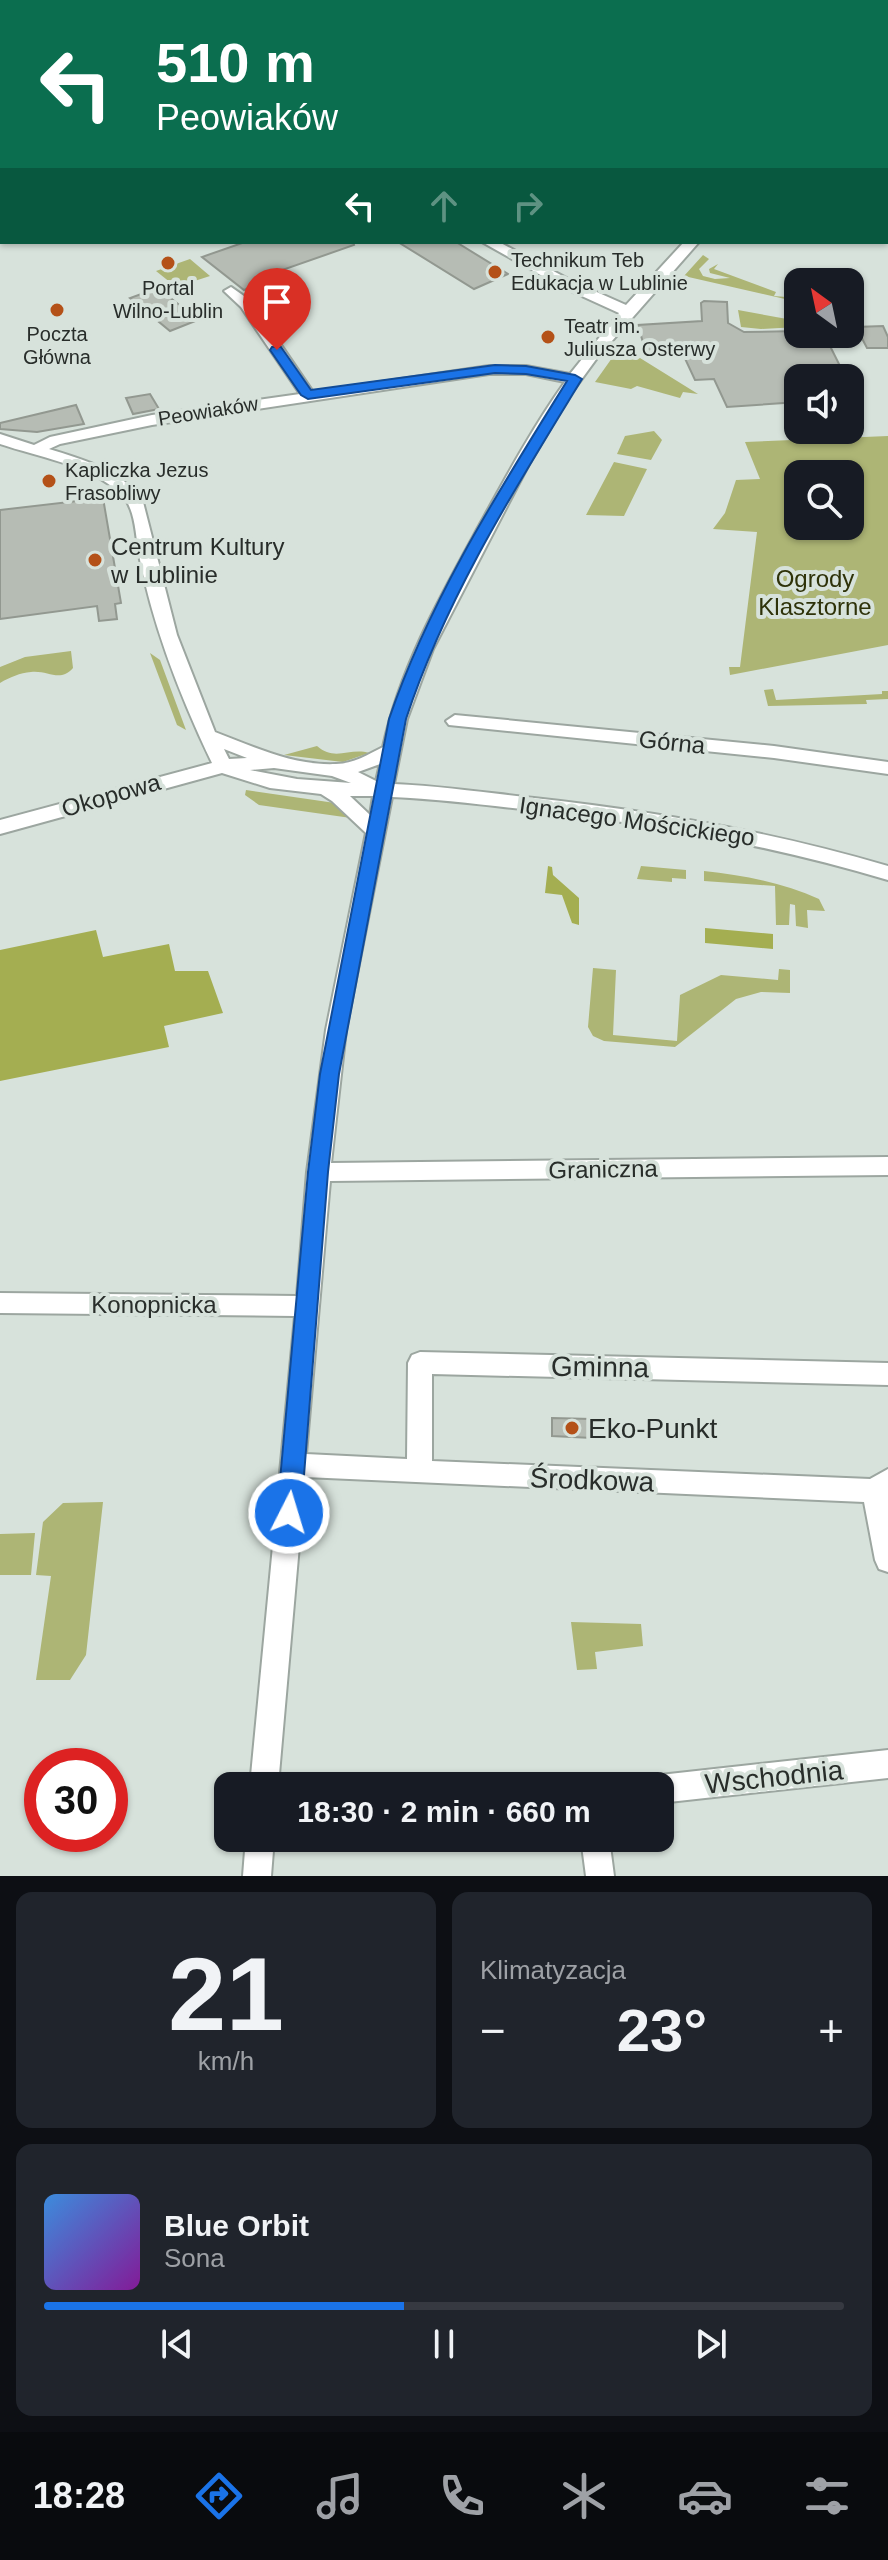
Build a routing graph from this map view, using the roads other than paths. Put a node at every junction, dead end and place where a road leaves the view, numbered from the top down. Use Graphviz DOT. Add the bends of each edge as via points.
graph roads {
  1 [pos="493,244"];
  2 [pos="690,244"];
  3 [pos="231,291"];
  4 [pos="627,311"];
  5 [pos="575,379"];
  6 [pos="308,395"];
  7 [pos="0,439"];
  8 [pos="34,451"];
  9 [pos="455,721"];
  10 [pos="208,736"];
  11 [pos="389,752"];
  12 [pos="274,762"];
  13 [pos="223,766"];
  14 [pos="888,768"];
  15 [pos="334,770"];
  16 [pos="321,786"];
  17 [pos="383,788"];
  18 [pos="0,827"];
  19 [pos="375,831"];
  20 [pos="888,873"];
  21 [pos="888,1166"];
  22 [pos="318,1172"];
  23 [pos="0,1303"];
  24 [pos="307,1306"];
  25 [pos="888,1374"];
  26 [pos="293,1465"];
  27 [pos="419,1471"];
  28 [pos="881,1486"];
  29 [pos="888,1560"];
  30 [pos="888,1764"];
  31 [pos="265,1772"];
  32 [pos="674,1787"];
  33 [pos="259,1852"];
  34 [pos="597,1852"];
  35 [pos="257,1876"];
  36 [pos="600,1876"];
  1 -- 4 [label="street"];
  2 -- 4 [label="street"];
  3 -- 6 [label="street" via="246,304"];
  4 -- 5 [label="street"];
  5 -- 6 [label="street, Peowiaków" via="495,369"];
  5 -- 11 [label="street" via="504,495 431,633"];
  6 -- 8 [label="street, Peowiaków" via="93,431"];
  7 -- 8 [label="street"];
  8 -- 10 [label="street" via="109,478 135,500 164,624"];
  9 -- 14 [label="street, Górna"];
  10 -- 12 [label="street"];
  10 -- 13 [label="street"];
  11 -- 15 [label="street"];
  11 -- 17 [label="street"];
  12 -- 13 [label="street, Okopowa"];
  12 -- 15 [label="street, Okopowa"];
  13 -- 16 [label="street" via="260,781"];
  13 -- 18 [label="street, Okopowa"];
  15 -- 17 [label="street, Okopowa"];
  16 -- 17 [label="street"];
  16 -- 19 [label="street"];
  17 -- 19 [label="street"];
  17 -- 20 [label="street, Ignacego Mościckiego" via="699,827"];
  19 -- 22 [label="street" via="336,1030"];
  21 -- 22 [label="street, Graniczna"];
  22 -- 24 [label="street"];
  23 -- 24 [label="street, Konopnicka"];
  24 -- 26 [label="street"];
  25 -- 27 [label="street, Gminna" via="420,1363"];
  26 -- 27 [label="street, Środkowa"];
  26 -- 31 [label="street"];
  27 -- 28 [label="street, Środkowa"];
  28 -- 29 [label="street"];
  30 -- 32 [label="street, Wschodnia"];
  33 -- 35 [label="street"];
  34 -- 36 [label="street"];
}
